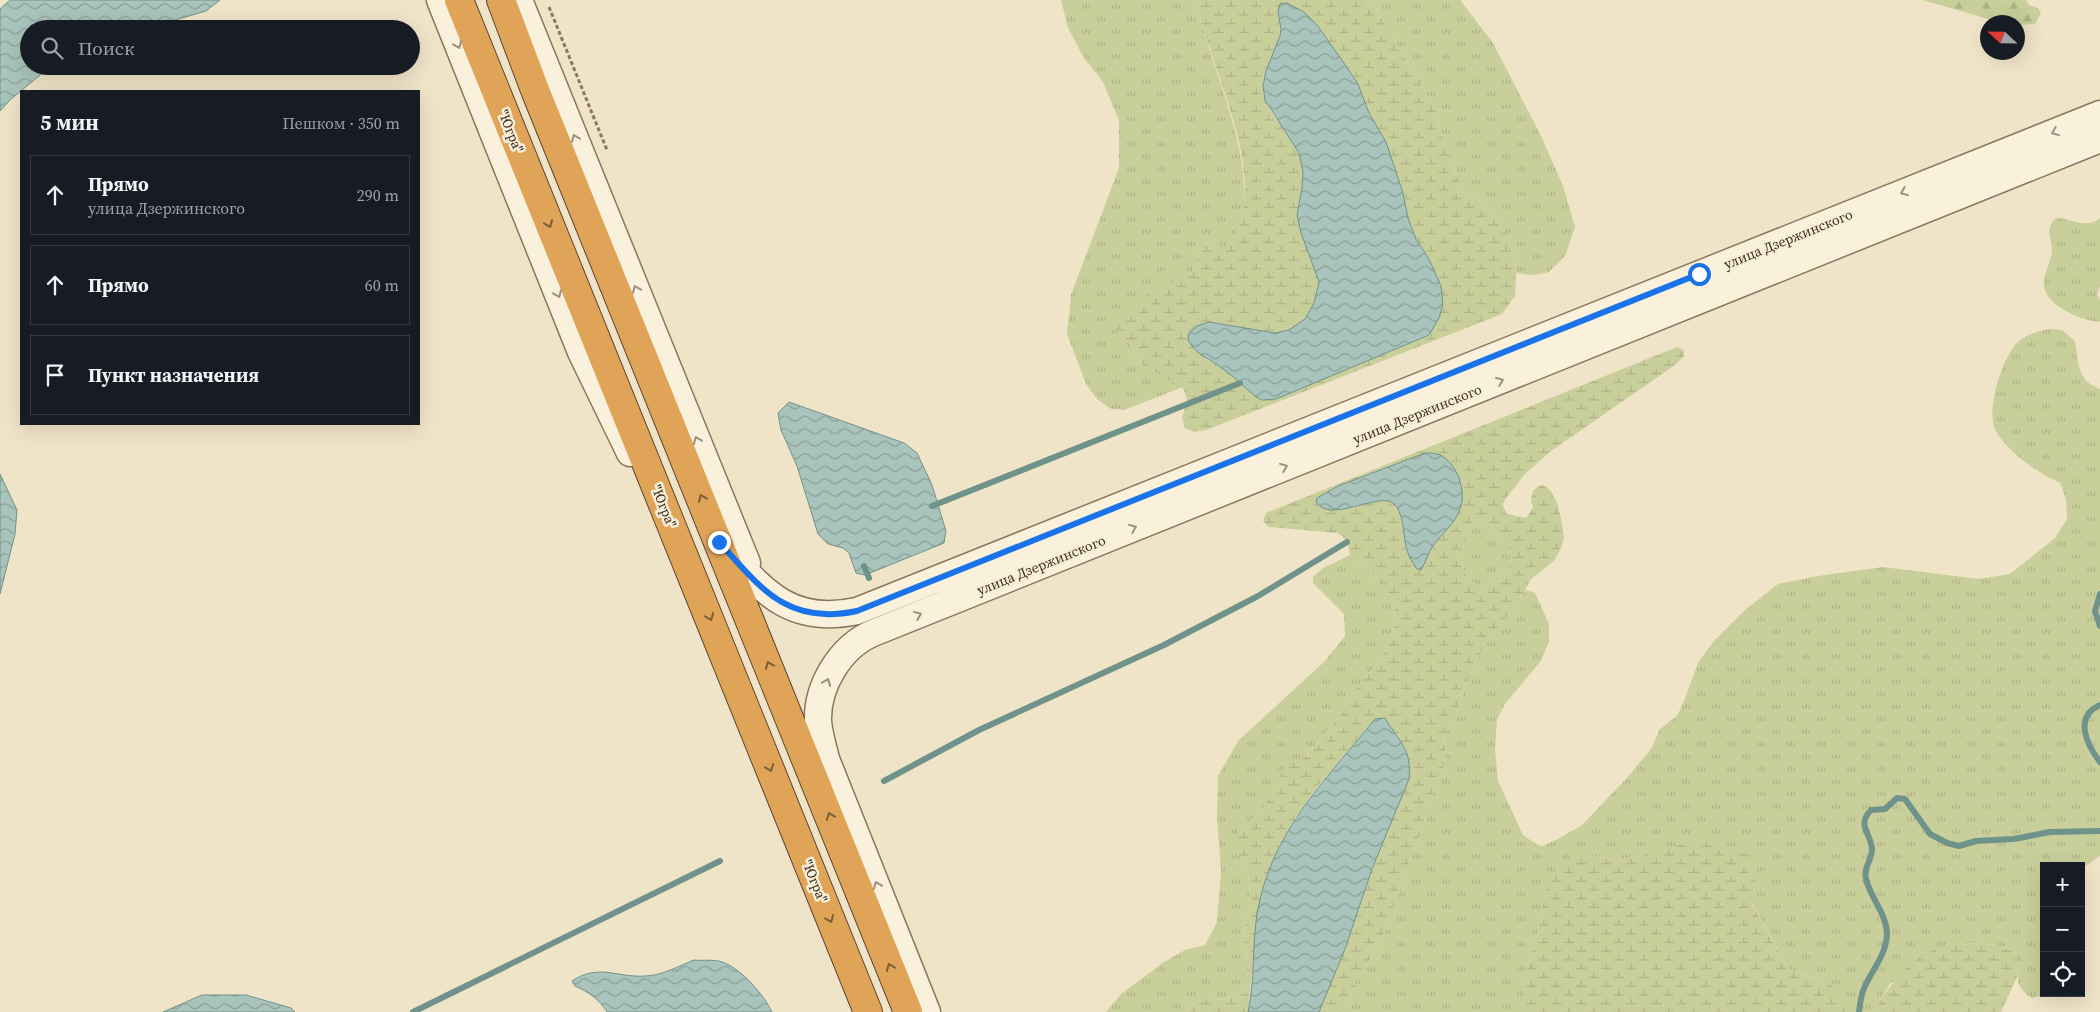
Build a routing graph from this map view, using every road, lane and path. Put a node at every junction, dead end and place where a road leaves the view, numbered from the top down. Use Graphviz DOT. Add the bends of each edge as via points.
graph roads {
  1 [pos="440,0"];
  2 [pos="459,0"];
  3 [pos="500,0"];
  4 [pos="519,0"];
  5 [pos="2100,114"];
  6 [pos="2100,139"];
  7 [pos="719,542"];
  8 [pos="755,582"];
  9 [pos="697,586"];
  10 [pos="818,720"];
  11 [pos="817,784"];
  12 [pos="868,1012"];
  13 [pos="908,1012"];
  14 [pos="927,1012"];
  1 -- 9 [label="street, one-way" via="582,352"];
  2 -- 9 [label="highway, \"Югра\", one-way"];
  7 -- 3 [label="highway, one-way"];
  8 -- 4 [label="street, one-way"];
  5 -- 8 [label="street, улица Дзержинского, one-way" via="863,609 841,614 812,613 785,604"];
  10 -- 6 [label="street, улица Дзержинского, one-way" via="824,690 838,661 855,643 872,633"];
  7 -- 8 [label="street, улица Дзержинского"];
  11 -- 7 [label="highway, one-way"];
  9 -- 12 [label="highway, \"Югра\", one-way"];
  10 -- 11 [label="street"];
  14 -- 10 [label="street, one-way" via="826,759"];
  13 -- 11 [label="highway, one-way"];
}
